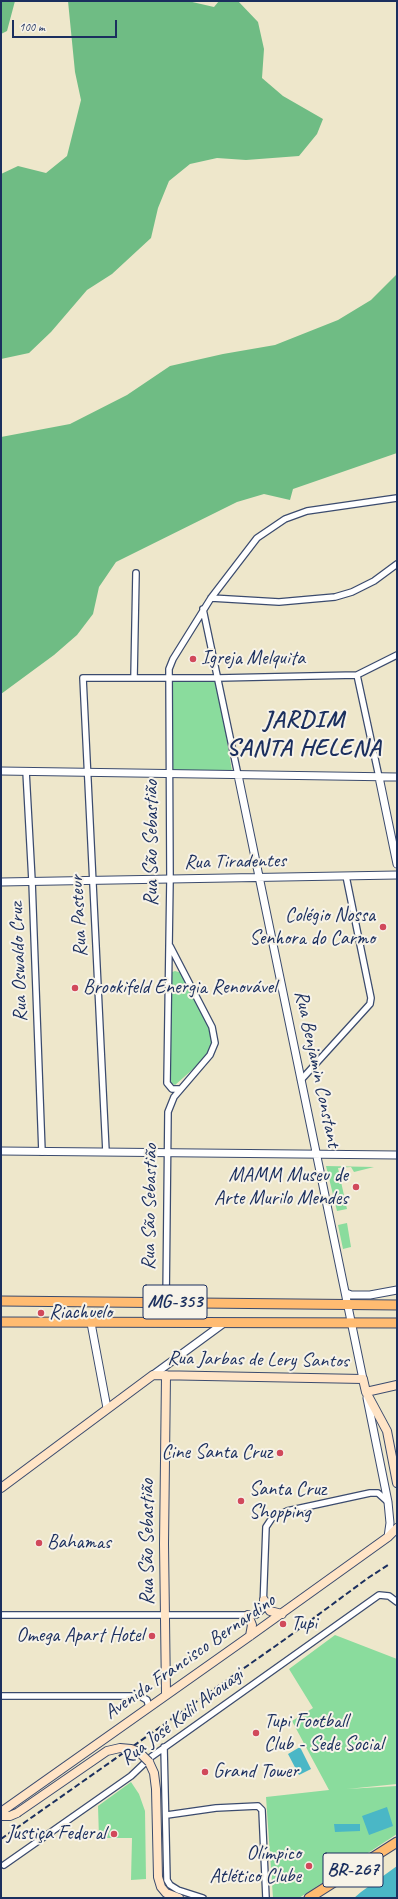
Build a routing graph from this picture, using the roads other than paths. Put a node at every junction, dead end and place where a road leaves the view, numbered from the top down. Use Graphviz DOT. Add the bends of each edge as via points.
graph roads {
  1 [pos="397,498"];
  2 [pos="397,564"];
  3 [pos="136,573"];
  4 [pos="211,598"];
  5 [pos="203,609"];
  6 [pos="397,655"];
  7 [pos="357,675"];
  8 [pos="134,678"];
  9 [pos="168,678"];
  10 [pos="218,678"];
  11 [pos="1,771"];
  12 [pos="26,771"];
  13 [pos="88,772"];
  14 [pos="169,774"];
  15 [pos="238,775"];
  16 [pos="379,777"];
  17 [pos="397,777"];
  18 [pos="397,864"];
  19 [pos="397,875"];
  20 [pos="346,876"];
  21 [pos="259,877"];
  22 [pos="170,879"];
  23 [pos="93,880"];
  24 [pos="32,881"];
  25 [pos="1,882"];
  26 [pos="169,944"];
  27 [pos="301,1080"];
  28 [pos="180,1089"];
  29 [pos="1,1151"];
  30 [pos="42,1152"];
  31 [pos="106,1152"];
  32 [pos="167,1153"];
  33 [pos="317,1154"];
  34 [pos="397,1155"];
  35 [pos="397,1290"];
  36 [pos="346,1293"];
  37 [pos="1,1301"];
  38 [pos="166,1302"];
  39 [pos="348,1304"];
  40 [pos="397,1305"];
  41 [pos="1,1322"];
  42 [pos="91,1323"];
  43 [pos="224,1323"];
  44 [pos="397,1323"];
  45 [pos="352,1324"];
  46 [pos="166,1365"];
  47 [pos="153,1375"];
  48 [pos="166,1376"];
  49 [pos="364,1379"];
  50 [pos="397,1385"];
  51 [pos="366,1392"];
  52 [pos="106,1408"];
  53 [pos="397,1483"];
  54 [pos="1,1488"];
  55 [pos="388,1502"];
  56 [pos="397,1528"];
  57 [pos="388,1537"];
  58 [pos="264,1600"];
  59 [pos="397,1602"];
  60 [pos="282,1614"];
  61 [pos="1,1615"];
  62 [pos="165,1615"];
  63 [pos="248,1615"];
  64 [pos="250,1636"];
  65 [pos="166,1694"];
  66 [pos="1,1696"];
  67 [pos="149,1707"];
  68 [pos="164,1747"];
  69 [pos="1,1812"];
  70 [pos="167,1815"];
  71 [pos="1,1816"];
  72 [pos="397,1842"];
  73 [pos="4,1865"];
  74 [pos="179,1898"];
  75 [pos="203,1898"];
  76 [pos="266,1898"];
  77 [pos="309,1898"];
  1 -- 4 [label="street, Rua São Sebastião" via="307,511 285,519 257,538"];
  2 -- 4 [label="street" via="374,581 336,597 279,602"];
  3 -- 8 [label="street"];
  4 -- 5 [label="street, Rua São Sebastião"];
  5 -- 9 [label="street, Rua São Sebastião" via="173,659"];
  5 -- 10 [label="street, Rua Benjamin Constant"];
  6 -- 7 [label="street"];
  7 -- 10 [label="street"];
  7 -- 16 [label="street"];
  8 -- 9 [label="street"];
  8 -- 13 [label="street, Rua Pasteur" via="83,678"];
  9 -- 10 [label="street"];
  9 -- 14 [label="street, Rua São Sebastião"];
  10 -- 15 [label="street, Rua Benjamin Constant"];
  11 -- 12 [label="street"];
  12 -- 13 [label="street"];
  12 -- 24 [label="street, Rua Oswaldo Cruz"];
  13 -- 14 [label="street"];
  13 -- 23 [label="street, Rua Pasteur"];
  14 -- 15 [label="street"];
  14 -- 22 [label="street, Rua São Sebastião"];
  15 -- 16 [label="street"];
  15 -- 21 [label="street, Rua Benjamin Constant"];
  16 -- 17 [label="street"];
  16 -- 18 [label="street"];
  19 -- 20 [label="street, Rua Tiradentes"];
  20 -- 21 [label="street, Rua Tiradentes"];
  20 -- 27 [label="street" via="371,998 370,1004"];
  21 -- 22 [label="street, Rua Tiradentes"];
  21 -- 27 [label="street, Rua Benjamin Constant"];
  22 -- 23 [label="street, Rua Tiradentes"];
  22 -- 26 [label="street, Rua São Sebastião"];
  23 -- 24 [label="street, Rua Tiradentes"];
  23 -- 31 [label="street, Rua Pasteur"];
  24 -- 25 [label="street, Rua Tiradentes"];
  24 -- 30 [label="street, Rua Oswaldo Cruz"];
  26 -- 28 [label="street, Rua São Sebastião" via="167,1083 172,1089"];
  26 -- 28 [label="street" via="212,1028 216,1043 210,1055"];
  27 -- 33 [label="street, Rua Benjamin Constant"];
  28 -- 32 [label="street, Rua São Sebastião" via="170,1103 168,1112"];
  29 -- 30 [label="street"];
  30 -- 31 [label="street"];
  31 -- 32 [label="street"];
  32 -- 33 [label="street"];
  32 -- 38 [label="street, Rua São Sebastião"];
  33 -- 34 [label="street"];
  33 -- 36 [label="street, Rua Benjamin Constant"];
  35 -- 36 [label="street" via="370,1296"];
  36 -- 39 [label="street, Rua Benjamin Constant"];
  37 -- 38 [label="main road, MG-353"];
  38 -- 39 [label="main road, MG-353"];
  39 -- 40 [label="main road, MG-353"];
  39 -- 45 [label="street, Rua Benjamin Constant"];
  41 -- 42 [label="main road"];
  42 -- 43 [label="main road"];
  42 -- 52 [label="street"];
  43 -- 45 [label="main road"];
  43 -- 46 [label="street"];
  44 -- 45 [label="main road"];
  45 -- 49 [label="street, Rua Benjamin Constant"];
  46 -- 47 [label="street"];
  46 -- 48 [label="street, Rua São Sebastião"];
  47 -- 48 [label="main road, Rua Jarbas de Lery Santos"];
  47 -- 52 [label="main road"];
  48 -- 49 [label="main road, Rua Jarbas de Lery Santos"];
  48 -- 62 [label="main road, Rua São Sebastião"];
  49 -- 51 [label="main road, Rua Benjamin Constant"];
  50 -- 51 [label="main road"];
  51 -- 53 [label="main road" via="385,1427"];
  51 -- 55 [label="street, Rua Benjamin Constant"];
  52 -- 54 [label="main road"];
  55 -- 57 [label="street, Rua Benjamin Constant"];
  55 -- 58 [label="street" via="378,1493 370,1493 287,1511 272,1518 266,1527"];
  56 -- 57 [label="main road, Avenida Francisco Bernardino"];
  57 -- 60 [label="main road, Avenida Francisco Bernardino"];
  58 -- 60 [label="main road" via="270,1611"];
  58 -- 63 [label="street" via="263,1609 256,1615"];
  59 -- 68 [label="street, Rua José Kalil Ahouagi" via="389,1596 379,1595"];
  60 -- 64 [label="main road, Avenida Francisco Bernardino"];
  61 -- 62 [label="street"];
  62 -- 63 [label="street"];
  62 -- 65 [label="main road, Rua São Sebastião"];
  63 -- 64 [label="main road" via="252,1625"];
  64 -- 65 [label="main road, Avenida Francisco Bernardino"];
  65 -- 67 [label="main road, Avenida Francisco Bernardino"];
  66 -- 67 [label="street" via="140,1696 146,1700"];
  67 -- 69 [label="main road, Avenida Francisco Bernardino"];
  68 -- 70 [label="street"];
  68 -- 73 [label="street, Rua José Kalil Ahouagi" via="131,1776"];
  70 -- 75 [label="street" via="166,1874 170,1885"];
  70 -- 76 [label="street" via="258,1806 262,1810"];
  71 -- 74 [label="main road, bridge" via="17,1813 107,1751 124,1748 139,1752 149,1762 155,1777 158,1876 161,1887 166,1893"];
  72 -- 77 [label="main road, BR-267"];
}
